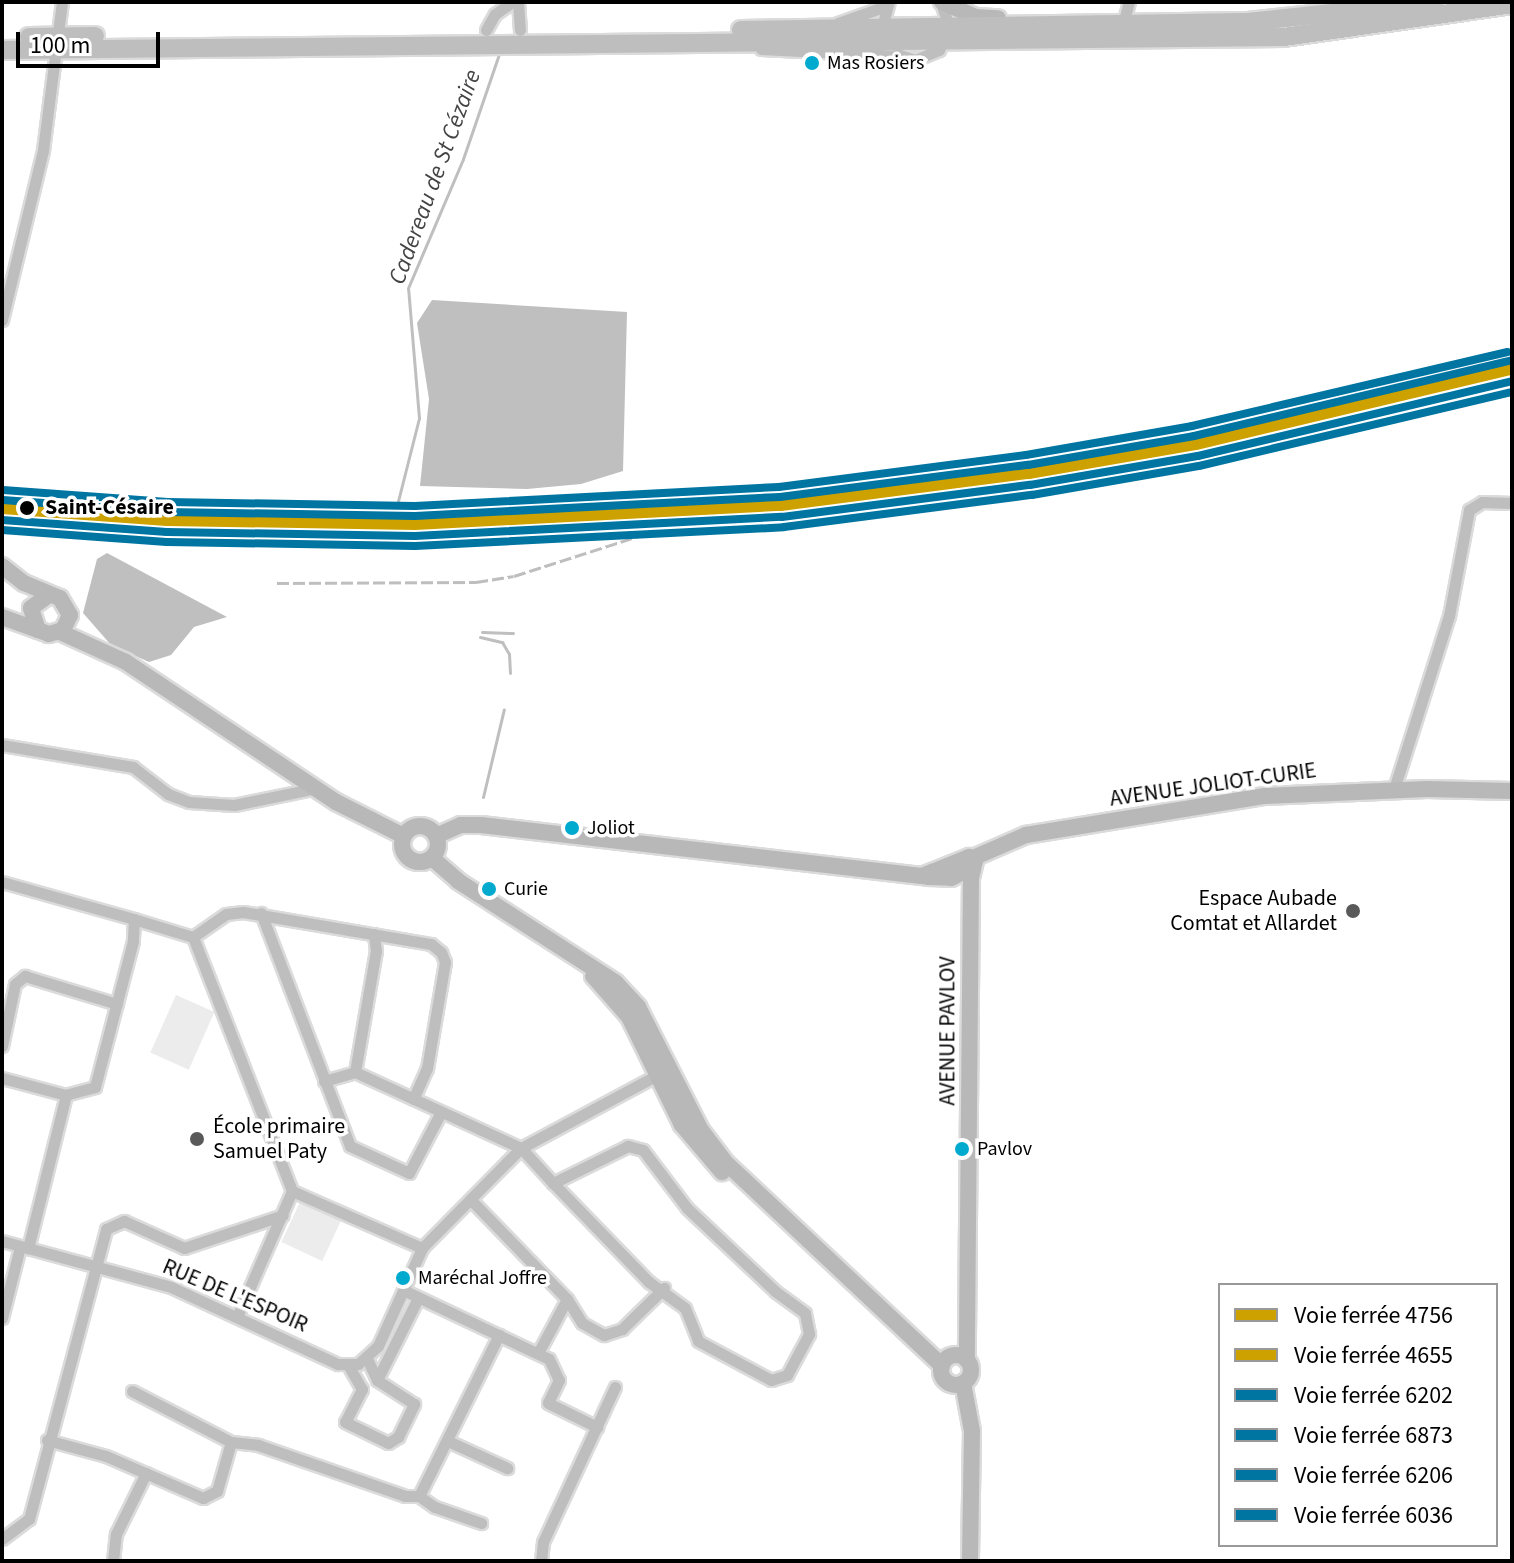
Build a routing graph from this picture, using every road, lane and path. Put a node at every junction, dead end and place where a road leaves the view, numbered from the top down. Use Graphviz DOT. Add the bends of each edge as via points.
graph roads {
  1 [pos="62,2"];
  2 [pos="515,2"];
  3 [pos="941,2"];
  4 [pos="1129,2"];
  5 [pos="1435,2"];
  6 [pos="888,4"];
  7 [pos="1512,4"];
  8 [pos="1123,24"];
  9 [pos="1091,25"];
  10 [pos="815,29"];
  11 [pos="486,30"];
  12 [pos="520,30"];
  13 [pos="947,36"];
  14 [pos="2,38"];
  15 [pos="57,43"];
  16 [pos="889,43"];
  17 [pos="2,50"];
  18 [pos="2,320"];
  19 [pos="1512,503"];
  20 [pos="2,566"];
  21 [pos="24,583"];
  22 [pos="49,595"];
  23 [pos="32,606"];
  24 [pos="70,615"];
  25 [pos="5,618"];
  26 [pos="38,630"];
  27 [pos="60,632"];
  28 [pos="115,656"];
  29 [pos="2,745"];
  30 [pos="317,788"];
  31 [pos="1394,789"];
  32 [pos="1512,791"];
  33 [pos="404,836"];
  34 [pos="436,836"];
  35 [pos="432,858"];
  36 [pos="968,864"];
  37 [pos="2,882"];
  38 [pos="261,913"];
  39 [pos="134,919"];
  40 [pos="374,934"];
  41 [pos="193,937"];
  42 [pos="117,1004"];
  43 [pos="2,1046"];
  44 [pos="355,1072"];
  45 [pos="664,1072"];
  46 [pos="2,1078"];
  47 [pos="324,1081"];
  48 [pos="66,1095"];
  49 [pos="413,1099"];
  50 [pos="441,1112"];
  51 [pos="521,1148"];
  52 [pos="553,1183"];
  53 [pos="292,1191"];
  54 [pos="471,1200"];
  55 [pos="283,1215"];
  56 [pos="2,1241"];
  57 [pos="24,1248"];
  58 [pos="422,1248"];
  59 [pos="93,1267"];
  60 [pos="664,1288"];
  61 [pos="403,1290"];
  62 [pos="418,1298"];
  63 [pos="567,1299"];
  64 [pos="237,1317"];
  65 [pos="2,1318"];
  66 [pos="499,1335"];
  67 [pos="538,1353"];
  68 [pos="955,1359"];
  69 [pos="358,1363"];
  70 [pos="377,1380"];
  71 [pos="958,1384"];
  72 [pos="615,1387"];
  73 [pos="132,1391"];
  74 [pos="597,1427"];
  75 [pos="47,1440"];
  76 [pos="231,1442"];
  77 [pos="450,1442"];
  78 [pos="507,1468"];
  79 [pos="146,1473"];
  80 [pos="419,1496"];
  81 [pos="481,1523"];
  82 [pos="2,1539"];
  83 [pos="113,1561"];
  84 [pos="541,1561"];
  85 [pos="970,1561"];
  1 -- 15 [label="street"];
  2 -- 11 [label="street" via="495,14"];
  2 -- 12 [label="street"];
  3 -- 9 [label="street" via="976,17 1074,18"];
  3 -- 13 [label="street"];
  4 -- 8 [label="street"];
  5 -- 8 [label="main road" via="1318,18"];
  6 -- 10 [label="street"];
  6 -- 16 [label="street"];
  7 -- 13 [label="main road" via="1284,37"];
  8 -- 9 [label="main road"];
  9 -- 13 [label="main road"];
  10 -- 12 [label="main road"];
  10 -- 16 [label="main road"];
  11 -- 12 [label="main road"];
  11 -- 15 [label="main road"];
  13 -- 16 [label="main road"];
  13 -- 16 [label="street" via="923,59"];
  14 -- 15 [label="main road"];
  15 -- 16 [label="main road"];
  15 -- 17 [label="main road"];
  15 -- 18 [label="street" via="43,150"];
  19 -- 31 [label="street" via="1482,502 1469,510 1449,616"];
  20 -- 21 [label="street"];
  21 -- 22 [label="street"];
  21 -- 23 [label="street"];
  22 -- 23 [label="street"];
  22 -- 24 [label="street" via="64,601"];
  23 -- 25 [label="street"];
  23 -- 26 [label="street"];
  24 -- 27 [label="street"];
  24 -- 28 [label="street"];
  25 -- 26 [label="street"];
  26 -- 27 [label="street"];
  27 -- 28 [label="street"];
  28 -- 30 [label="street"];
  29 -- 30 [label="street" via="133,767 168,794 189,802 234,805"];
  30 -- 33 [label="street"];
  31 -- 32 [label="street, AVENUE JOLIOT-CURIE"];
  31 -- 36 [label="street, AVENUE JOLIOT-CURIE" via="1265,796 1026,835"];
  33 -- 34 [label="street" via="420,826"];
  33 -- 35 [label="street" via="403,850 412,860"];
  34 -- 35 [label="street"];
  34 -- 36 [label="street, AVENUE JOLIOT-CURIE" via="461,825 481,825 951,878"];
  35 -- 45 [label="street" via="567,954 629,1017"];
  36 -- 68 [label="street, AVENUE PAVLOV" via="970,1339"];
  37 -- 39 [label="street"];
  38 -- 40 [label="street"];
  38 -- 41 [label="street" via="226,914"];
  38 -- 47 [label="street"];
  39 -- 41 [label="street"];
  39 -- 42 [label="street"];
  40 -- 44 [label="street" via="376,951"];
  40 -- 49 [label="street" via="431,944 445,962 427,1068"];
  41 -- 53 [label="street"];
  42 -- 43 [label="street" via="25,976 15,984"];
  42 -- 48 [label="street" via="95,1087"];
  44 -- 47 [label="street"];
  44 -- 49 [label="street"];
  45 -- 51 [label="street"];
  45 -- 68 [label="street" via="699,1148 931,1351"];
  46 -- 48 [label="street"];
  47 -- 50 [label="street" via="350,1146 409,1173"];
  48 -- 57 [label="street"];
  49 -- 50 [label="street"];
  50 -- 51 [label="street"];
  51 -- 52 [label="street"];
  51 -- 54 [label="street"];
  52 -- 60 [label="street" via="649,1282"];
  52 -- 60 [label="street" via="628,1146 643,1150 687,1208 805,1313 809,1334 787,1375 771,1380 698,1341 691,1316"];
  53 -- 55 [label="street"];
  53 -- 58 [label="street"];
  54 -- 58 [label="street"];
  54 -- 63 [label="street"];
  55 -- 59 [label="street" via="184,1248 124,1221 114,1223 106,1229"];
  55 -- 64 [label="street"];
  56 -- 57 [label="street, RUE DE L'ESPOIR"];
  57 -- 59 [label="street, RUE DE L'ESPOIR"];
  57 -- 65 [label="street"];
  58 -- 61 [label="street"];
  59 -- 64 [label="street, RUE DE L'ESPOIR" via="171,1287"];
  59 -- 75 [label="street"];
  60 -- 63 [label="street" via="622,1329 604,1335 582,1323"];
  61 -- 62 [label="street"];
  61 -- 69 [label="street"];
  62 -- 66 [label="street"];
  62 -- 70 [label="street"];
  63 -- 67 [label="street"];
  64 -- 69 [label="street, RUE DE L'ESPOIR"];
  66 -- 67 [label="street"];
  66 -- 77 [label="street"];
  67 -- 74 [label="street" via="549,1359 559,1380 548,1403"];
  68 -- 71 [label="street, AVENUE PAVLOV" via="970,1372"];
  68 -- 71 [label="street" via="942,1376"];
  69 -- 70 [label="street"];
  69 -- 70 [label="street" via="362,1389 345,1422 388,1443 398,1437 414,1404"];
  71 -- 85 [label="street" via="970,1420"];
  72 -- 74 [label="street"];
  73 -- 76 [label="street"];
  74 -- 84 [label="street" via="543,1542"];
  75 -- 79 [label="street"];
  75 -- 82 [label="street" via="29,1519"];
  76 -- 79 [label="street" via="217,1491 203,1498"];
  76 -- 80 [label="street" via="258,1445 405,1496"];
  77 -- 78 [label="street"];
  77 -- 80 [label="street"];
  79 -- 83 [label="street" via="116,1534"];
  80 -- 81 [label="street"];
}
